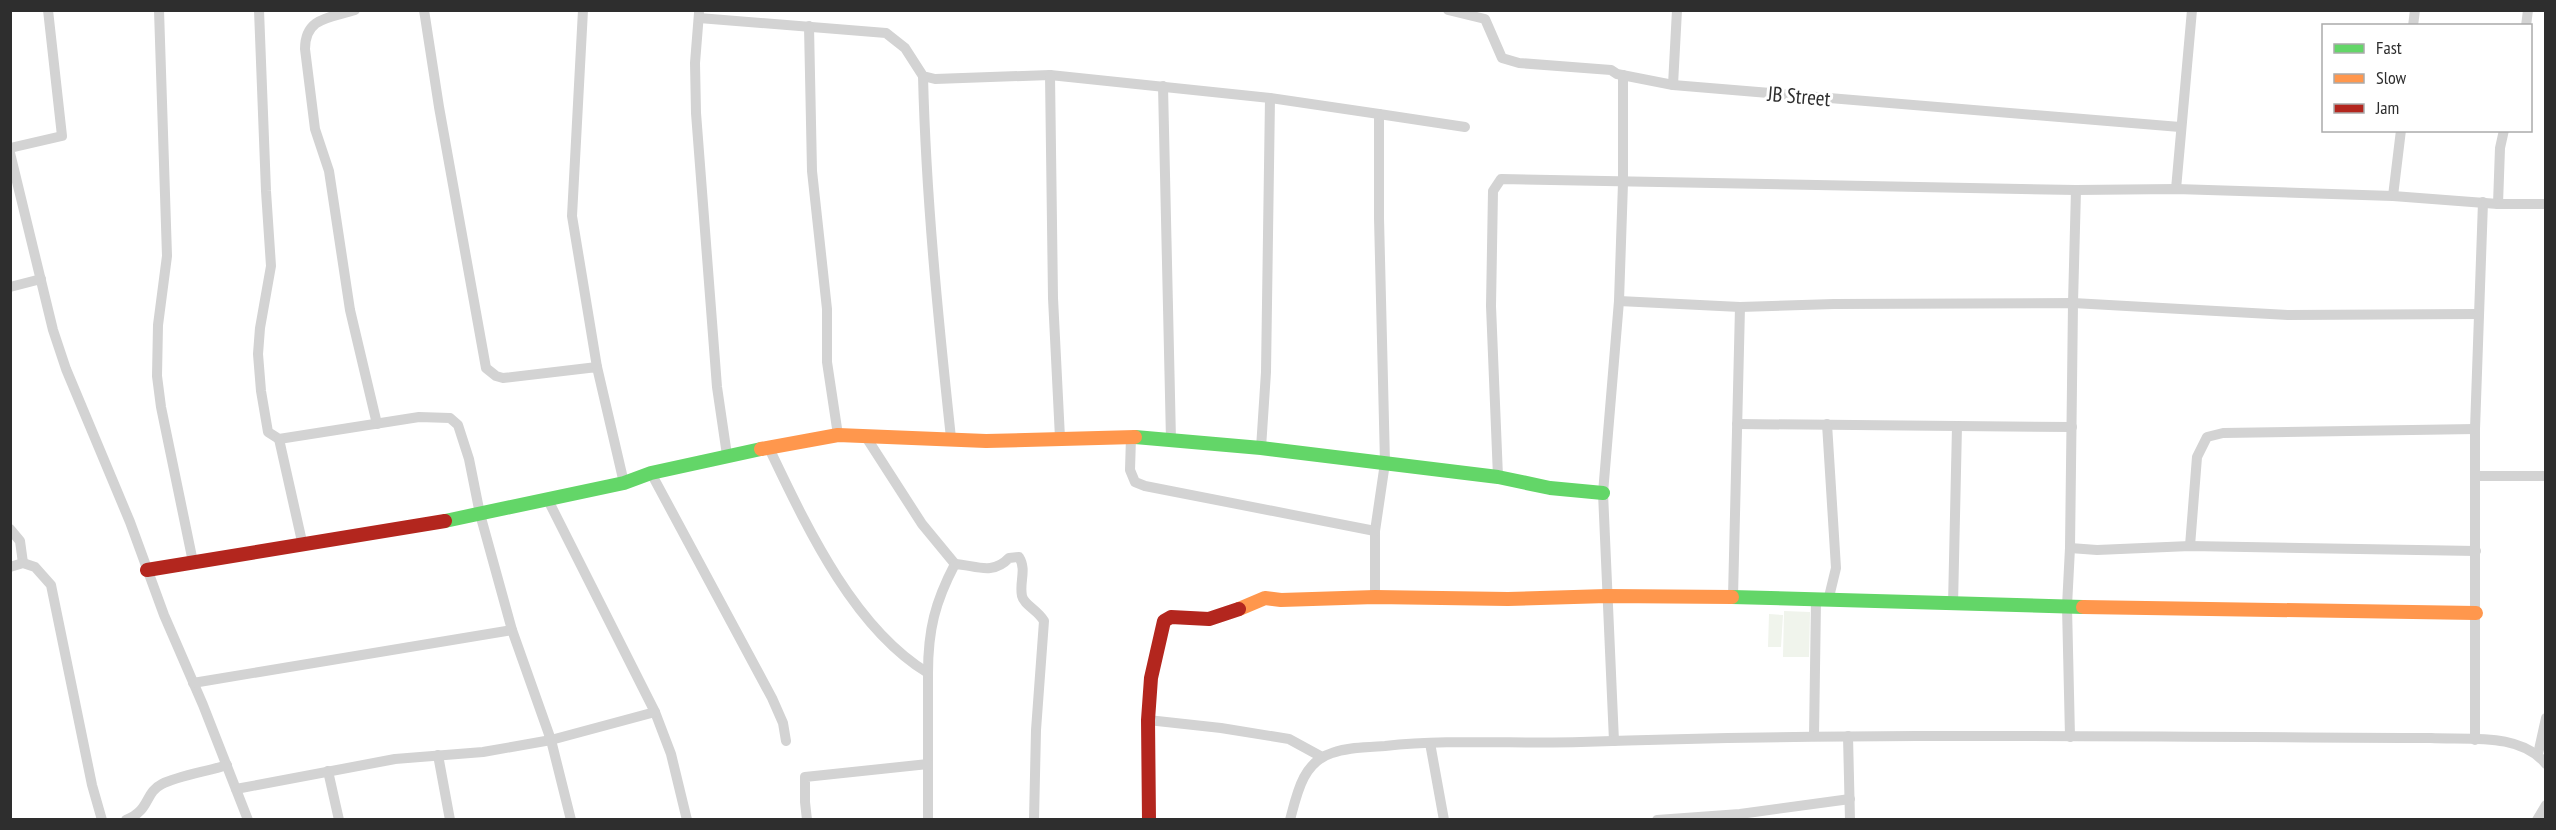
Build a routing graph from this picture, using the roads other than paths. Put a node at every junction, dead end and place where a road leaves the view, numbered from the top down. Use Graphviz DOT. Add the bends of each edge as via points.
graph roads {
  1 [pos="48,10"];
  2 [pos="159,10"];
  3 [pos="259,10"];
  4 [pos="355,10"];
  5 [pos="424,10"];
  6 [pos="583,10"];
  7 [pos="1448,10"];
  8 [pos="1677,10"];
  9 [pos="2192,10"];
  10 [pos="699,14"];
  11 [pos="809,26"];
  12 [pos="1050,75"];
  13 [pos="1623,75"];
  14 [pos="923,76"];
  15 [pos="1673,85"];
  16 [pos="1163,86"];
  17 [pos="1270,98"];
  18 [pos="1379,114"];
  19 [pos="1465,127"];
  20 [pos="2180,127"];
  21 [pos="2401,132"];
  22 [pos="2504,132"];
  23 [pos="10,148"];
  24 [pos="10,153"];
  25 [pos="12,169"];
  26 [pos="1623,183"];
  27 [pos="2176,189"];
  28 [pos="2076,190"];
  29 [pos="2394,196"];
  30 [pos="2484,202"];
  31 [pos="2498,204"];
  32 [pos="2546,204"];
  33 [pos="41,279"];
  34 [pos="10,287"];
  35 [pos="1618,301"];
  36 [pos="2073,303"];
  37 [pos="1740,307"];
  38 [pos="2478,314"];
  39 [pos="597,367"];
  40 [pos="377,424"];
  41 [pos="1737,424"];
  42 [pos="1827,424"];
  43 [pos="1957,426"];
  44 [pos="2072,427"];
  45 [pos="2475,429"];
  46 [pos="838,435"];
  47 [pos="866,436"];
  48 [pos="1131,437"];
  49 [pos="951,438"];
  50 [pos="1060,438"];
  51 [pos="279,439"];
  52 [pos="1171,440"];
  53 [pos="768,446"];
  54 [pos="1261,448"];
  55 [pos="727,454"];
  56 [pos="1385,463"];
  57 [pos="651,473"];
  58 [pos="2477,476"];
  59 [pos="2546,476"];
  60 [pos="1498,477"];
  61 [pos="624,483"];
  62 [pos="1603,493"];
  63 [pos="547,498"];
  64 [pos="480,514"];
  65 [pos="10,529"];
  66 [pos="1375,531"];
  67 [pos="303,546"];
  68 [pos="2190,546"];
  69 [pos="2070,548"];
  70 [pos="2476,552"];
  71 [pos="193,562"];
  72 [pos="23,563"];
  73 [pos="955,564"];
  74 [pos="10,567"];
  75 [pos="147,570"];
  76 [pos="1607,596"];
  77 [pos="1375,597"];
  78 [pos="1733,597"];
  79 [pos="1822,601"];
  80 [pos="1953,605"];
  81 [pos="2067,606"];
  82 [pos="2476,614"];
  83 [pos="512,630"];
  84 [pos="928,673"];
  85 [pos="193,683"];
  86 [pos="656,712"];
  87 [pos="2546,718"];
  88 [pos="1148,720"];
  89 [pos="1814,736"];
  90 [pos="1848,736"];
  91 [pos="2070,737"];
  92 [pos="551,740"];
  93 [pos="2475,740"];
  94 [pos="786,741"];
  95 [pos="1614,741"];
  96 [pos="1430,743"];
  97 [pos="2538,754"];
  98 [pos="438,755"];
  99 [pos="1322,757"];
  100 [pos="928,764"];
  101 [pos="2546,764"];
  102 [pos="227,765"];
  103 [pos="328,771"];
  104 [pos="236,789"];
  105 [pos="1850,799"];
  106 [pos="2546,805"];
  107 [pos="102,819"];
  108 [pos="126,819"];
  109 [pos="248,819"];
  110 [pos="339,819"];
  111 [pos="450,819"];
  112 [pos="571,819"];
  113 [pos="687,819"];
  114 [pos="807,819"];
  115 [pos="928,819"];
  116 [pos="1034,819"];
  117 [pos="1149,819"];
  118 [pos="1290,819"];
  119 [pos="1444,819"];
  120 [pos="1657,819"];
  121 [pos="1850,819"];
  122 [pos="2537,819"];
  1 -- 23 [label="street" via="62,136"];
  2 -- 71 [label="street" via="167,256 158,325 157,376"];
  3 -- 51 [label="street" via="271,266 258,354 268,432"];
  4 -- 40 [label="street" via="316,22 305,36 305,49 315,129 329,171 350,309"];
  5 -- 39 [label="street" via="486,368 503,378"];
  6 -- 39 [label="street" via="572,216"];
  7 -- 13 [label="street, JB Street" via="1485,19 1502,58 1519,63 1611,70"];
  8 -- 15 [label="street"];
  9 -- 20 [label="street"];
  10 -- 11 [label="street"];
  10 -- 55 [label="street" via="696,113 717,387"];
  11 -- 14 [label="street" via="886,33 904,48"];
  11 -- 46 [label="street" via="812,171 827,309 827,362"];
  12 -- 14 [label="street" via="935,79"];
  12 -- 16 [label="street"];
  12 -- 50 [label="street" via="1053,298"];
  13 -- 15 [label="street, JB Street"];
  13 -- 26 [label="street"];
  14 -- 49 [label="street" via="934,275"];
  15 -- 20 [label="street, JB Street"];
  16 -- 17 [label="street"];
  16 -- 52 [label="street"];
  17 -- 18 [label="street"];
  17 -- 54 [label="street" via="1266,372"];
  18 -- 19 [label="street"];
  18 -- 56 [label="street"];
  20 -- 27 [label="street"];
  21 -- 29 [label="street"];
  22 -- 31 [label="street"];
  24 -- 25 [label="street"];
  25 -- 33 [label="street"];
  26 -- 28 [label="street"];
  26 -- 35 [label="street"];
  26 -- 60 [label="street" via="1501,179 1493,191 1491,306"];
  27 -- 28 [label="street"];
  27 -- 29 [label="street"];
  28 -- 36 [label="street"];
  29 -- 30 [label="street"];
  30 -- 31 [label="street"];
  30 -- 38 [label="street"];
  31 -- 32 [label="street"];
  33 -- 34 [label="street"];
  33 -- 75 [label="street" via="66,369"];
  35 -- 37 [label="street"];
  35 -- 62 [label="street"];
  36 -- 37 [label="street"];
  36 -- 38 [label="street" via="2288,315"];
  36 -- 44 [label="street"];
  37 -- 41 [label="street"];
  38 -- 45 [label="street"];
  39 -- 61 [label="street"];
  40 -- 51 [label="street"];
  40 -- 64 [label="street" via="419,417 450,418 458,425 466,450"];
  41 -- 42 [label="street"];
  41 -- 78 [label="street"];
  42 -- 43 [label="street"];
  42 -- 79 [label="street" via="1836,568"];
  43 -- 44 [label="street"];
  43 -- 80 [label="street"];
  44 -- 69 [label="street"];
  45 -- 58 [label="street"];
  45 -- 68 [label="street" via="2223,433 2207,437 2197,457"];
  46 -- 47 [label="street"];
  46 -- 53 [label="street"];
  47 -- 49 [label="street"];
  47 -- 73 [label="street" via="922,525"];
  48 -- 50 [label="street"];
  48 -- 52 [label="street"];
  48 -- 66 [label="street" via="1130,471 1135,482 1145,486"];
  49 -- 50 [label="street"];
  51 -- 67 [label="street"];
  52 -- 54 [label="street"];
  53 -- 55 [label="street"];
  53 -- 84 [label="street" via="831,569 885,640 905,660"];
  54 -- 56 [label="street"];
  55 -- 57 [label="street"];
  56 -- 60 [label="street"];
  56 -- 66 [label="street"];
  57 -- 61 [label="street"];
  57 -- 94 [label="street" via="772,698"];
  58 -- 59 [label="street"];
  58 -- 70 [label="street"];
  60 -- 62 [label="street" via="1550,488"];
  61 -- 63 [label="street"];
  62 -- 76 [label="street"];
  63 -- 64 [label="street"];
  63 -- 86 [label="street"];
  64 -- 67 [label="street"];
  64 -- 83 [label="street"];
  65 -- 72 [label="street" via="20,541"];
  66 -- 77 [label="street"];
  67 -- 71 [label="street"];
  68 -- 69 [label="street"];
  68 -- 70 [label="street"];
  69 -- 81 [label="street"];
  70 -- 82 [label="street"];
  71 -- 75 [label="street"];
  72 -- 74 [label="street"];
  72 -- 107 [label="street" via="35,567 51,585"];
  73 -- 84 [label="street" via="932,620"];
  73 -- 116 [label="street" via="989,570 1009,558 1019,557 1023,564 1022,596 1044,621"];
  75 -- 85 [label="street"];
  76 -- 77 [label="street"];
  76 -- 78 [label="street"];
  76 -- 95 [label="street"];
  77 -- 88 [label="street" via="1265,598 1209,619 1167,618 1151,678"];
  78 -- 79 [label="street"];
  79 -- 80 [label="street"];
  79 -- 89 [label="street"];
  80 -- 81 [label="street"];
  81 -- 82 [label="street"];
  81 -- 91 [label="street"];
  82 -- 93 [label="street"];
  83 -- 85 [label="street"];
  83 -- 92 [label="street"];
  84 -- 100 [label="street"];
  85 -- 102 [label="street"];
  86 -- 92 [label="street"];
  86 -- 113 [label="street"];
  87 -- 97 [label="street"];
  88 -- 99 [label="street" via="1289,739"];
  88 -- 117 [label="street"];
  89 -- 90 [label="street"];
  89 -- 95 [label="street"];
  90 -- 91 [label="street"];
  90 -- 105 [label="street"];
  91 -- 93 [label="street"];
  92 -- 98 [label="street"];
  92 -- 112 [label="street"];
  93 -- 97 [label="street" via="2511,743"];
  95 -- 96 [label="street"];
  96 -- 99 [label="street" via="1346,750"];
  96 -- 119 [label="street"];
  97 -- 101 [label="street"];
  98 -- 103 [label="street"];
  98 -- 111 [label="street"];
  99 -- 118 [label="street" via="1308,769"];
  100 -- 114 [label="street" via="805,777"];
  100 -- 115 [label="street"];
  102 -- 104 [label="street"];
  102 -- 108 [label="street" via="162,783 138,815"];
  103 -- 104 [label="street"];
  103 -- 110 [label="street"];
  104 -- 109 [label="street"];
  105 -- 120 [label="street" via="1740,814"];
  105 -- 121 [label="street"];
  106 -- 122 [label="street"];
}
